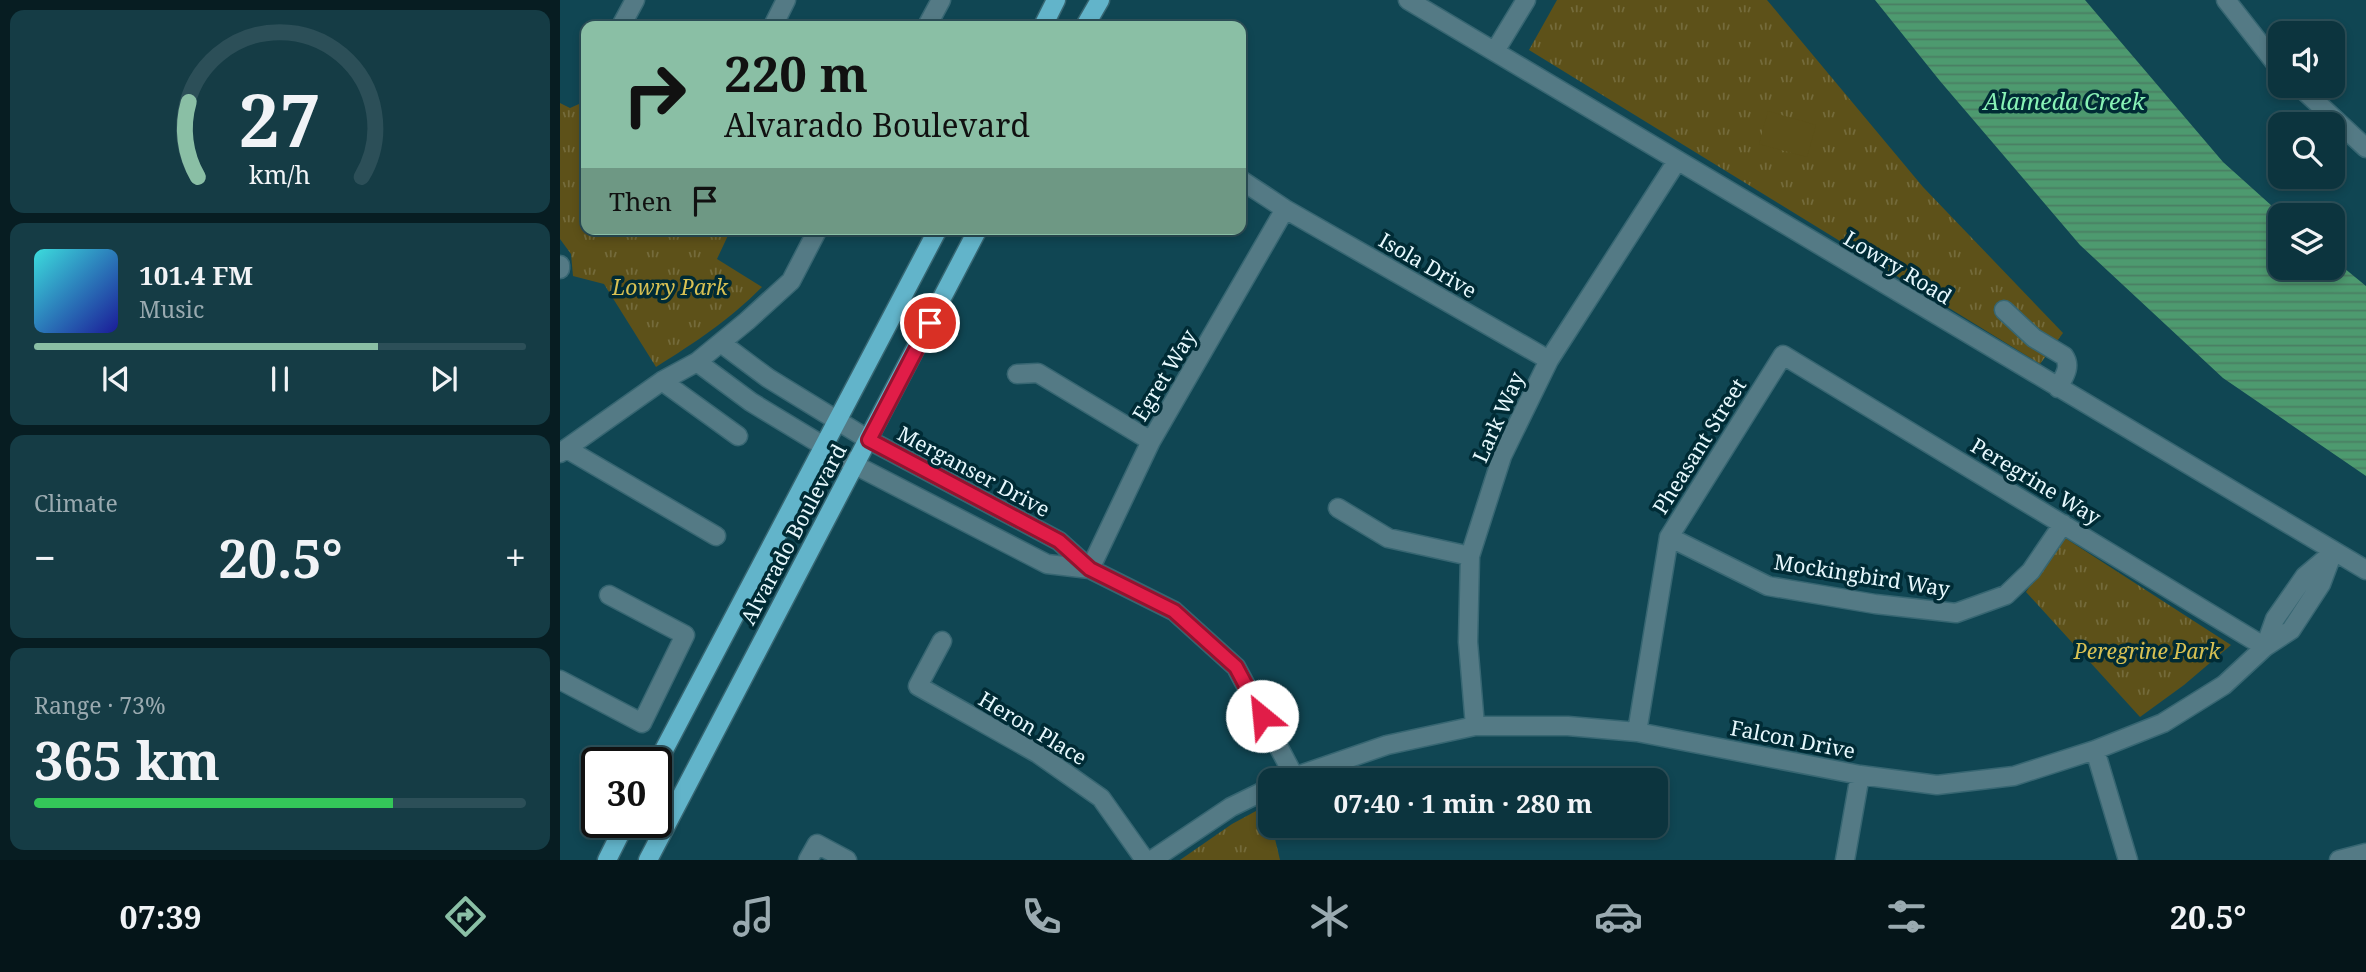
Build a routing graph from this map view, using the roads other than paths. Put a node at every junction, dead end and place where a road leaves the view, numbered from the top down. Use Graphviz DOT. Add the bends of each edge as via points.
graph roads {
  1 [pos="635,0"];
  2 [pos="786,0"];
  3 [pos="941,0"];
  4 [pos="1056,0"];
  5 [pos="1100,0"];
  6 [pos="1408,0"];
  7 [pos="1526,0"];
  8 [pos="2226,0"];
  9 [pos="624,21"];
  10 [pos="776,21"];
  11 [pos="930,21"];
  12 [pos="1046,21"];
  13 [pos="1088,21"];
  14 [pos="1495,51"];
  15 [pos="2268,54"];
  16 [pos="2312,98"];
  17 [pos="2366,148"];
  18 [pos="1677,161"];
  19 [pos="1246,183"];
  20 [pos="1285,209"];
  21 [pos="815,235"];
  22 [pos="935,235"];
  23 [pos="975,235"];
  24 [pos="2004,310"];
  25 [pos="721,342"];
  26 [pos="1783,355"];
  27 [pos="1549,360"];
  28 [pos="697,362"];
  29 [pos="1017,374"];
  30 [pos="663,381"];
  31 [pos="2058,388"];
  32 [pos="837,420"];
  33 [pos="737,436"];
  34 [pos="869,440"];
  35 [pos="1151,441"];
  36 [pos="823,446"];
  37 [pos="563,451"];
  38 [pos="855,465"];
  39 [pos="1338,508"];
  40 [pos="2063,524"];
  41 [pos="716,536"];
  42 [pos="1669,537"];
  43 [pos="2333,552"];
  44 [pos="1470,556"];
  45 [pos="1090,569"];
  46 [pos="2366,570"];
  47 [pos="609,595"];
  48 [pos="942,641"];
  49 [pos="2266,647"];
  50 [pos="560,680"];
  51 [pos="1475,726"];
  52 [pos="1637,732"];
  53 [pos="665,747"];
  54 [pos="2095,750"];
  55 [pos="1284,768"];
  56 [pos="1320,768"];
  57 [pos="1860,775"];
  58 [pos="1258,794"];
  59 [pos="618,838"];
  60 [pos="2366,853"];
  61 [pos="607,860"];
  62 [pos="649,860"];
  63 [pos="808,860"];
  64 [pos="847,860"];
  65 [pos="1145,860"];
  66 [pos="1152,860"];
  67 [pos="1845,860"];
  68 [pos="2128,860"];
  69 [pos="2339,860"];
  1 -- 9 [label="street"];
  2 -- 10 [label="street"];
  3 -- 11 [label="street"];
  4 -- 12 [label="main road"];
  5 -- 13 [label="main road"];
  6 -- 14 [label="street, Lowry Road"];
  7 -- 14 [label="street"];
  8 -- 15 [label="street"];
  14 -- 18 [label="street, Lowry Road"];
  16 -- 17 [label="street"];
  18 -- 27 [label="street, Lark Way"];
  18 -- 31 [label="street, Lowry Road"];
  19 -- 20 [label="street, Isola Drive"];
  20 -- 27 [label="street, Isola Drive"];
  20 -- 35 [label="street, Egret Way"];
  21 -- 25 [label="street" via="791,281"];
  22 -- 32 [label="main road, Alvarado Boulevard"];
  23 -- 34 [label="main road, Alvarado Boulevard"];
  24 -- 31 [label="street" via="2067,360"];
  25 -- 28 [label="street"];
  25 -- 32 [label="street, Merganser Drive" via="768,378"];
  26 -- 40 [label="street, Peregrine Way"];
  26 -- 42 [label="street, Pheasant Street"];
  27 -- 44 [label="street, Lark Way" via="1502,456"];
  28 -- 30 [label="street"];
  28 -- 36 [label="street, Merganser Drive"];
  29 -- 35 [label="street" via="1038,373"];
  30 -- 33 [label="street"];
  30 -- 37 [label="street"];
  31 -- 43 [label="street, Lowry Road"];
  32 -- 34 [label="street, Merganser Drive"];
  32 -- 36 [label="main road, Alvarado Boulevard"];
  34 -- 38 [label="main road, Alvarado Boulevard"];
  34 -- 45 [label="street, Merganser Drive" via="1059,541"];
  35 -- 45 [label="street, Egret Way"];
  36 -- 38 [label="street, Merganser Drive"];
  36 -- 53 [label="main road, Alvarado Boulevard"];
  37 -- 41 [label="street"];
  38 -- 45 [label="street, Merganser Drive" via="1047,564"];
  38 -- 62 [label="main road, Alvarado Boulevard"];
  39 -- 44 [label="street" via="1388,538"];
  40 -- 42 [label="street, Mockingbird Way" via="2031,571 2006,595 1956,613 1768,586"];
  40 -- 49 [label="street, Peregrine Way"];
  42 -- 52 [label="street, Pheasant Street"];
  43 -- 46 [label="street, Lowry Road"];
  43 -- 49 [label="street, Falcon Drive" via="2305,576 2275,620"];
  44 -- 51 [label="street, Lark Way" via="1468,642"];
  45 -- 55 [label="street, Merganser Drive" via="1174,611 1236,667"];
  47 -- 50 [label="street" via="685,635 642,723"];
  48 -- 65 [label="street, Heron Place" via="918,686 1037,753 1101,798"];
  49 -- 54 [label="street, Falcon Drive" via="2224,685 2163,723"];
  51 -- 52 [label="street, Falcon Drive"];
  51 -- 56 [label="street, Falcon Drive" via="1387,746"];
  52 -- 57 [label="street, Falcon Drive"];
  54 -- 57 [label="street, Falcon Drive" via="2014,776 1937,785"];
  54 -- 68 [label="street"];
  57 -- 67 [label="street"];
  58 -- 66 [label="street"];
  59 -- 61 [label="main road"];
  60 -- 69 [label="street"];
  63 -- 64 [label="street" via="817,844"];
}
